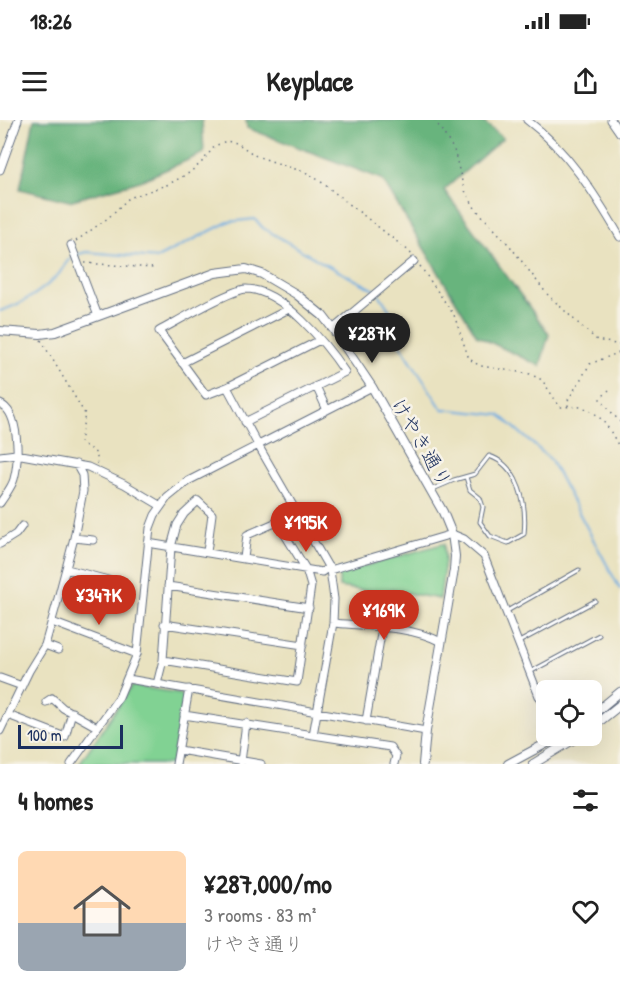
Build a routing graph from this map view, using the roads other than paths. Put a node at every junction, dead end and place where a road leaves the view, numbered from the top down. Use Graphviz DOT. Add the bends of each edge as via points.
graph roads {
  1 [pos="18,120"];
  2 [pos="527,120"];
  3 [pos="611,120"];
  4 [pos="620,133"];
  5 [pos="0,170"];
  6 [pos="620,237"];
  7 [pos="70,244"];
  8 [pos="414,261"];
  9 [pos="289,309"];
  10 [pos="98,316"];
  11 [pos="333,329"];
  12 [pos="0,331"];
  13 [pos="320,340"];
  14 [pos="182,363"];
  15 [pos="316,386"];
  16 [pos="227,387"];
  17 [pos="372,387"];
  18 [pos="0,404"];
  19 [pos="327,410"];
  20 [pos="245,422"];
  21 [pos="258,446"];
  22 [pos="16,454"];
  23 [pos="0,456"];
  24 [pos="76,464"];
  25 [pos="465,477"];
  26 [pos="431,490"];
  27 [pos="0,503"];
  28 [pos="161,506"];
  29 [pos="22,526"];
  30 [pos="452,534"];
  31 [pos="74,538"];
  32 [pos="93,540"];
  33 [pos="148,543"];
  34 [pos="0,544"];
  35 [pos="171,547"];
  36 [pos="207,552"];
  37 [pos="244,558"];
  38 [pos="67,569"];
  39 [pos="306,569"];
  40 [pos="330,569"];
  41 [pos="579,570"];
  42 [pos="108,580"];
  43 [pos="168,586"];
  44 [pos="595,601"];
  45 [pos="309,608"];
  46 [pos="507,611"];
  47 [pos="52,622"];
  48 [pos="333,623"];
  49 [pos="164,624"];
  50 [pos="382,628"];
  51 [pos="598,635"];
  52 [pos="441,642"];
  53 [pos="519,642"];
  54 [pos="45,645"];
  55 [pos="303,645"];
  56 [pos="58,650"];
  57 [pos="137,654"];
  58 [pos="163,660"];
  59 [pos="530,672"];
  60 [pos="0,678"];
  61 [pos="128,679"];
  62 [pos="157,684"];
  63 [pos="22,686"];
  64 [pos="536,688"];
  65 [pos="189,689"];
  66 [pos="620,692"];
  67 [pos="46,702"];
  68 [pos="620,705"];
  69 [pos="602,707"];
  70 [pos="72,712"];
  71 [pos="317,712"];
  72 [pos="8,715"];
  73 [pos="184,715"];
  74 [pos="602,719"];
  75 [pos="366,721"];
  76 [pos="246,723"];
  77 [pos="97,727"];
  78 [pos="0,731"];
  79 [pos="426,731"];
  80 [pos="313,735"];
  81 [pos="542,746"];
  82 [pos="563,746"];
  83 [pos="179,750"];
  84 [pos="241,762"];
  85 [pos="71,764"];
  86 [pos="176,764"];
  87 [pos="261,764"];
  88 [pos="394,764"];
  89 [pos="423,764"];
  90 [pos="508,764"];
  91 [pos="533,764"];
  1 -- 5 [label="street"];
  2 -- 6 [label="street" via="557,146 600,202"];
  3 -- 4 [label="street"];
  7 -- 10 [label="street"];
  8 -- 11 [label="street"];
  9 -- 13 [label="street"];
  9 -- 14 [label="street"];
  9 -- 14 [label="street" via="267,294 245,289 230,294 159,331"];
  10 -- 11 [label="street, けやき通り" via="215,273 246,269 296,294"];
  10 -- 12 [label="street, けやき通り" via="54,333"];
  11 -- 17 [label="street, けやき通り"];
  13 -- 15 [label="street" via="345,372"];
  13 -- 16 [label="street"];
  14 -- 16 [label="street" via="206,395"];
  15 -- 19 [label="street"];
  15 -- 20 [label="street"];
  16 -- 20 [label="street"];
  17 -- 19 [label="street"];
  17 -- 26 [label="street, けやき通り"];
  18 -- 22 [label="street" via="15,427"];
  19 -- 21 [label="street"];
  20 -- 21 [label="street"];
  21 -- 28 [label="street" via="188,481"];
  21 -- 40 [label="street"];
  22 -- 23 [label="street"];
  22 -- 24 [label="street"];
  22 -- 27 [label="street" via="14,479"];
  24 -- 28 [label="street" via="97,471"];
  24 -- 31 [label="street" via="84,482"];
  25 -- 25 [label="lane" via="475,474 489,456 500,459 518,482 526,517 524,534 508,543 490,536 480,522 480,498 470,490"];
  25 -- 26 [label="lane"];
  26 -- 30 [label="street, けやき通り"];
  28 -- 33 [label="street" via="155,514"];
  29 -- 34 [label="street"];
  30 -- 40 [label="street"];
  30 -- 46 [label="street" via="484,556"];
  30 -- 52 [label="street, けやき通り" via="454,570"];
  31 -- 32 [label="street"];
  31 -- 38 [label="street"];
  33 -- 35 [label="street"];
  33 -- 57 [label="street"];
  35 -- 36 [label="street"];
  35 -- 36 [label="street" via="177,525 198,501 212,514"];
  35 -- 43 [label="street"];
  36 -- 37 [label="street"];
  37 -- 39 [label="street"];
  37 -- 39 [label="street" via="247,535 277,522"];
  38 -- 42 [label="street"];
  38 -- 47 [label="street"];
  39 -- 40 [label="street"];
  39 -- 45 [label="street" via="311,586"];
  40 -- 48 [label="street"];
  41 -- 46 [label="lane"];
  43 -- 45 [label="street"];
  43 -- 49 [label="street"];
  44 -- 53 [label="lane"];
  45 -- 55 [label="street"];
  46 -- 53 [label="street"];
  47 -- 54 [label="street"];
  47 -- 57 [label="street"];
  48 -- 50 [label="street"];
  48 -- 71 [label="street"];
  49 -- 55 [label="street"];
  49 -- 58 [label="street"];
  50 -- 52 [label="street" via="429,636"];
  50 -- 75 [label="street"];
  51 -- 59 [label="lane"];
  52 -- 79 [label="street, けやき通り"];
  53 -- 59 [label="street"];
  54 -- 56 [label="street"];
  54 -- 63 [label="street"];
  55 -- 58 [label="street" via="297,682"];
  57 -- 61 [label="street"];
  58 -- 62 [label="street"];
  59 -- 64 [label="street"];
  60 -- 63 [label="street"];
  61 -- 62 [label="street"];
  61 -- 77 [label="street"];
  62 -- 65 [label="street"];
  63 -- 72 [label="street"];
  65 -- 71 [label="street"];
  65 -- 73 [label="street"];
  66 -- 69 [label="street"];
  67 -- 70 [label="street" via="52,698"];
  68 -- 74 [label="street"];
  70 -- 72 [label="street" via="65,737"];
  70 -- 77 [label="street"];
  71 -- 75 [label="street"];
  71 -- 80 [label="street"];
  72 -- 78 [label="street"];
  73 -- 76 [label="street"];
  73 -- 83 [label="street"];
  75 -- 79 [label="street"];
  76 -- 80 [label="street"];
  76 -- 84 [label="street"];
  77 -- 85 [label="street"];
  79 -- 89 [label="street, けやき通り"];
  80 -- 88 [label="street" via="390,747 396,756"];
  81 -- 90 [label="street"];
  82 -- 91 [label="street"];
  83 -- 84 [label="street"];
  83 -- 86 [label="street"];
  84 -- 87 [label="street"];
}
